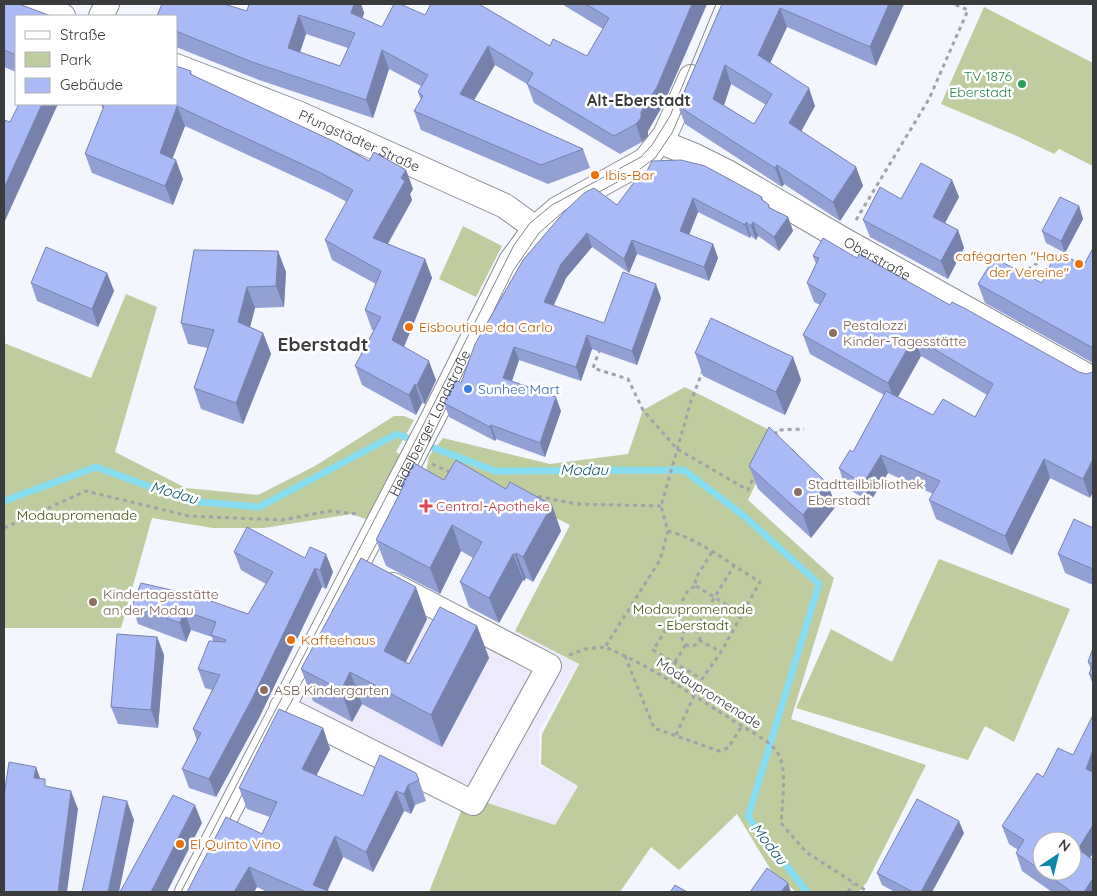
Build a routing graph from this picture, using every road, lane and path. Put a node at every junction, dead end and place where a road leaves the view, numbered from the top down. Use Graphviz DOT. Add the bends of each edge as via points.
graph roads {
  1 [pos="34,4"];
  2 [pos="954,4"];
  3 [pos="61,15"];
  4 [pos="699,58"];
  5 [pos="178,67"];
  6 [pos="661,142"];
  7 [pos="535,228"];
  8 [pos="844,240"];
  9 [pos="1060,258"];
  10 [pos="984,260"];
  11 [pos="1000,269"];
  12 [pos="1017,277"];
  13 [pos="603,340"];
  14 [pos="703,368"];
  15 [pos="1093,379"];
  16 [pos="804,430"];
  17 [pos="773,438"];
  18 [pos="677,449"];
  19 [pos="415,452"];
  20 [pos="756,472"];
  21 [pos="453,473"];
  22 [pos="528,494"];
  23 [pos="661,506"];
  24 [pos="358,514"];
  25 [pos="4,528"];
  26 [pos="668,532"];
  27 [pos="712,552"];
  28 [pos="356,566"];
  29 [pos="734,566"];
  30 [pos="696,586"];
  31 [pos="715,597"];
  32 [pos="742,614"];
  33 [pos="674,625"];
  34 [pos="696,629"];
  35 [pos="684,631"];
  36 [pos="699,640"];
  37 [pos="686,644"];
  38 [pos="605,647"];
  39 [pos="721,652"];
  40 [pos="624,655"];
  41 [pos="675,663"];
  42 [pos="549,666"];
  43 [pos="694,696"];
  44 [pos="282,707"];
  45 [pos="742,726"];
  46 [pos="676,735"];
  47 [pos="853,884"];
  48 [pos="187,892"];
  49 [pos="848,892"];
  50 [pos="868,892"];
  1 -- 3 [label="street"];
  2 -- 8 [label="path" via="968,10 929,99"];
  4 -- 6 [label="street, Heidelberger Landstraße"];
  5 -- 7 [label="street, Pfungstädter Straße" via="300,114 505,206"];
  6 -- 7 [label="street, Heidelberger Landstraße" via="645,160 557,210"];
  6 -- 8 [label="street, Oberstraße" via="729,173"];
  7 -- 19 [label="street, Heidelberger Landstraße" via="511,261"];
  8 -- 15 [label="street, Oberstraße"];
  9 -- 12 [label="path" via="1051,254"];
  10 -- 11 [label="path"];
  13 -- 18 [label="path" via="594,368 628,379 643,410"];
  14 -- 18 [label="path"];
  16 -- 17 [label="path" via="777,430"];
  18 -- 20 [label="path" via="748,490"];
  18 -- 23 [label="path"];
  19 -- 21 [label="path"];
  19 -- 28 [label="street, Heidelberger Landstraße"];
  22 -- 23 [label="path" via="577,504"];
  23 -- 26 [label="path"];
  24 -- 25 [label="path" via="329,511 282,520 189,516 86,491"];
  26 -- 27 [label="path" via="680,534"];
  26 -- 38 [label="path" via="660,560"];
  27 -- 29 [label="path"];
  27 -- 30 [label="path" via="696,579"];
  28 -- 42 [label="street"];
  28 -- 44 [label="street, Heidelberger Landstraße"];
  29 -- 31 [label="path"];
  29 -- 32 [label="path" via="760,582"];
  30 -- 31 [label="path"];
  30 -- 33 [label="path" via="689,589 673,617"];
  31 -- 32 [label="path"];
  31 -- 34 [label="path"];
  32 -- 39 [label="path"];
  33 -- 35 [label="path"];
  33 -- 41 [label="path" via="667,628 653,650"];
  34 -- 35 [label="path"];
  34 -- 36 [label="path"];
  35 -- 37 [label="path"];
  36 -- 37 [label="path" via="695,644"];
  36 -- 39 [label="path"];
  37 -- 41 [label="path"];
  38 -- 40 [label="path, Modaupromenade"];
  38 -- 42 [label="path" via="585,649"];
  39 -- 41 [label="path" via="702,679"];
  40 -- 43 [label="path, Modaupromenade"];
  40 -- 46 [label="path" via="654,728"];
  42 -- 44 [label="street" via="473,803"];
  43 -- 45 [label="path, Modaupromenade"];
  43 -- 46 [label="path"];
  44 -- 48 [label="street, Heidelberger Landstraße"];
  45 -- 46 [label="path" via="728,748 719,751"];
  45 -- 47 [label="path, Modaupromenade" via="777,752 783,768 781,823 806,852"];
  47 -- 49 [label="path"];
  47 -- 50 [label="path, Modaupromenade"];
}
